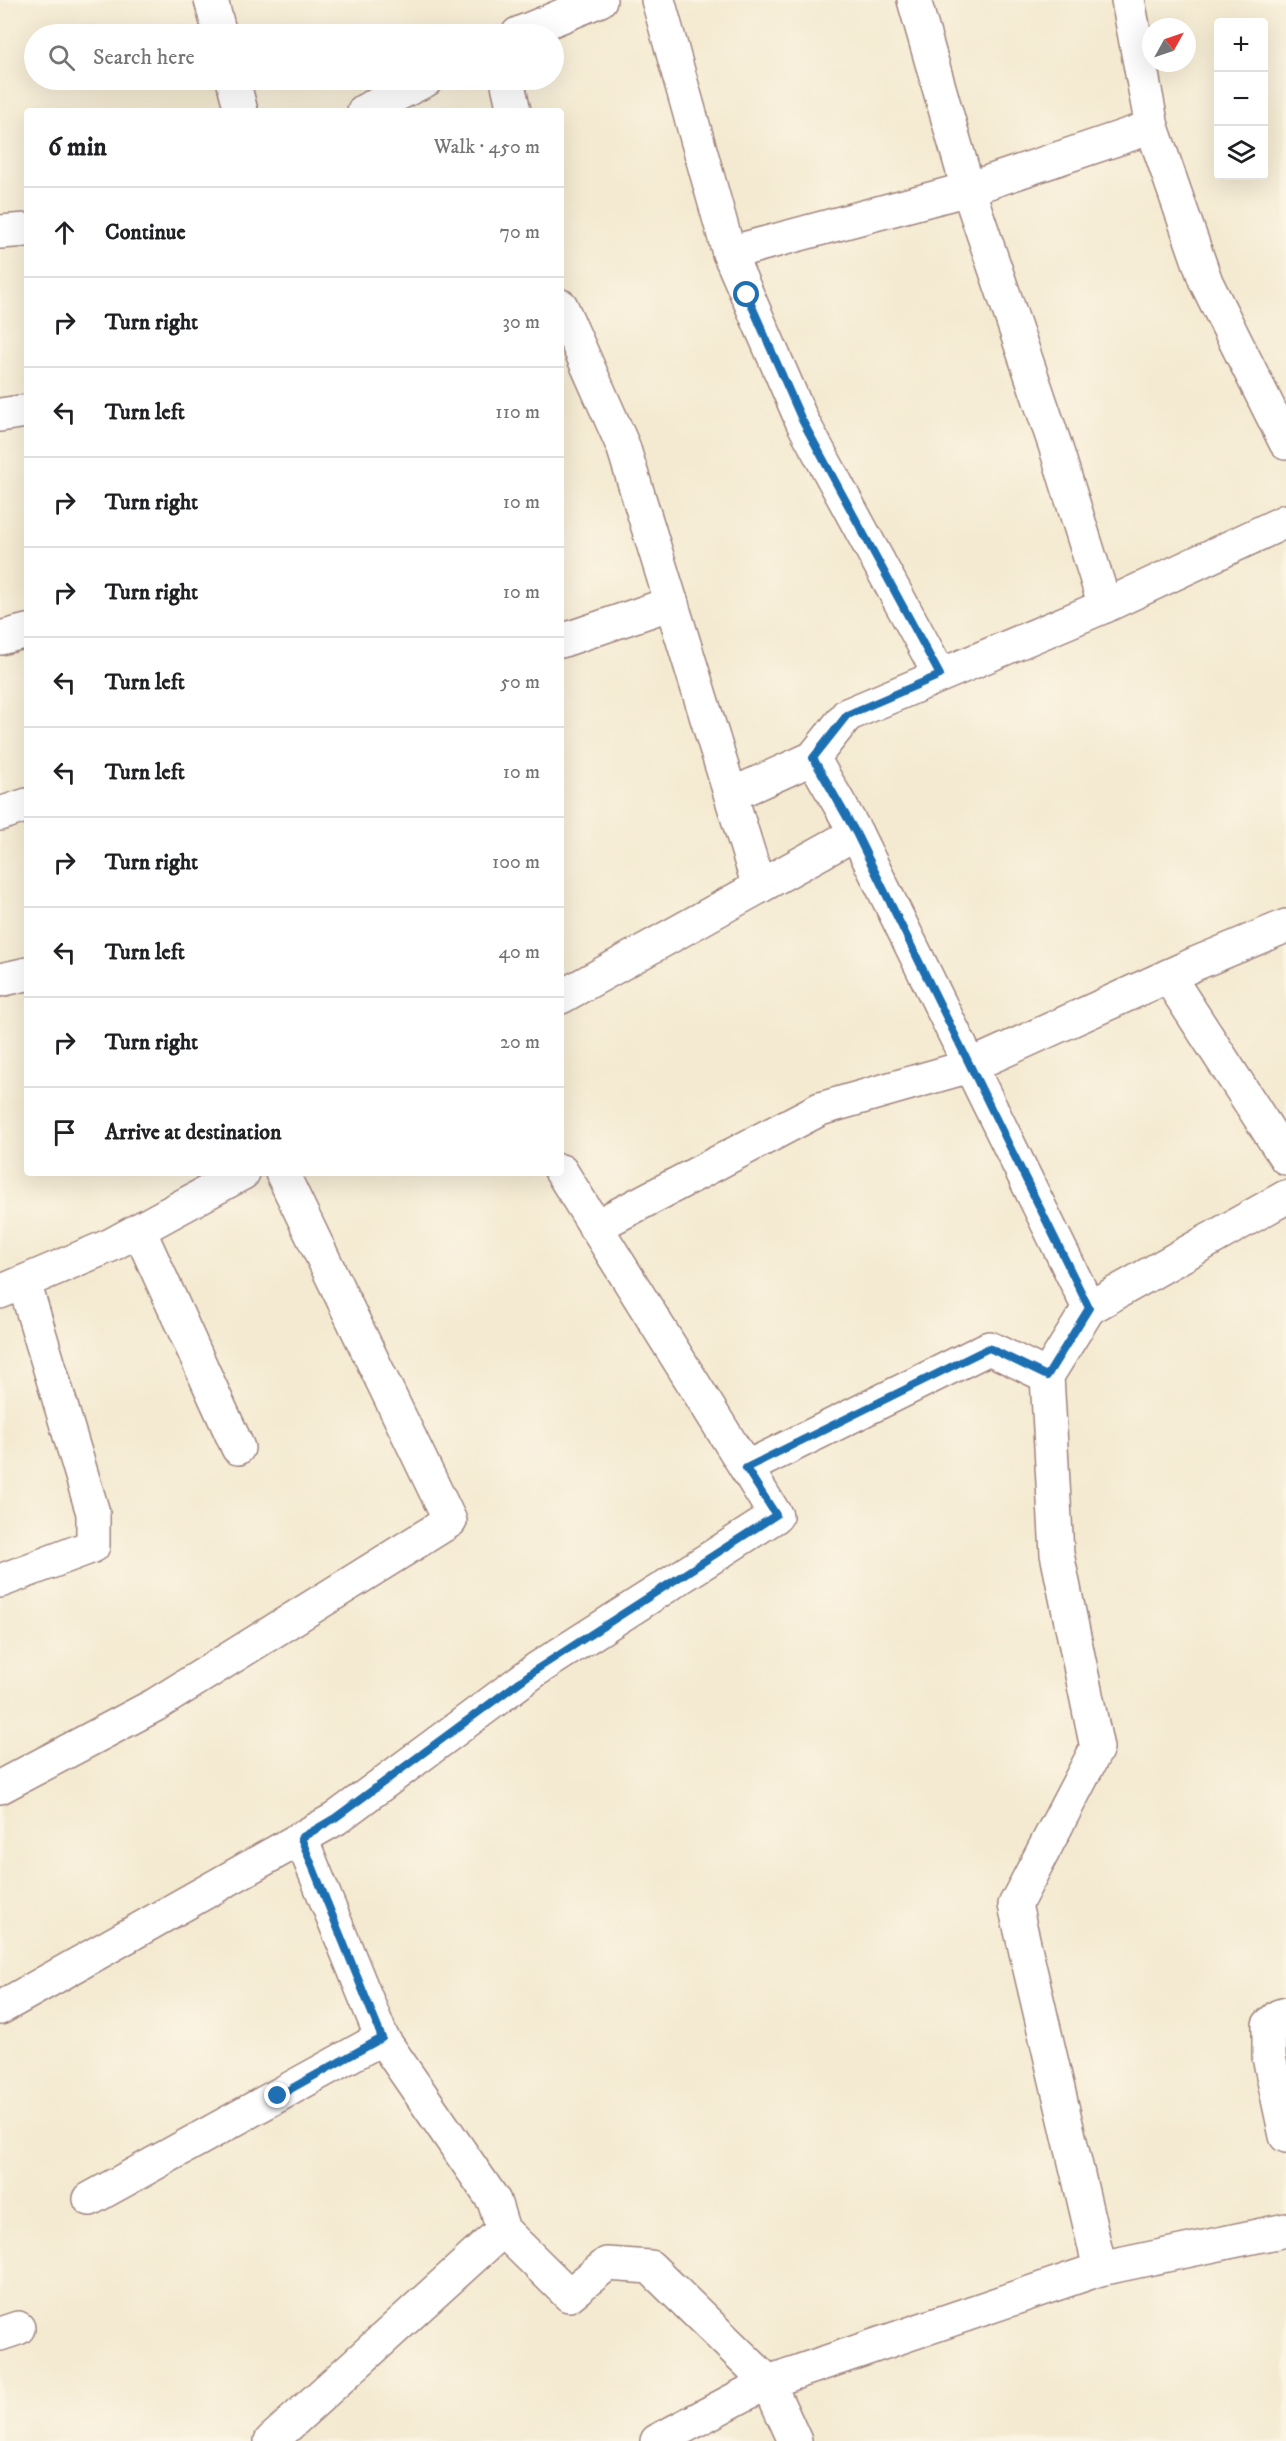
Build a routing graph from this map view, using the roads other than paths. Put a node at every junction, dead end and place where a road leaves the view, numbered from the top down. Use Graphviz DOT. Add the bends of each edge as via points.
graph roads {
  1 [pos="211,0"];
  2 [pos="600,0"];
  3 [pos="658,0"];
  4 [pos="914,0"];
  5 [pos="1128,0"];
  6 [pos="217,24"];
  7 [pos="542,24"];
  8 [pos="236,90"];
  9 [pos="406,90"];
  10 [pos="509,90"];
  11 [pos="240,108"];
  12 [pos="370,108"];
  13 [pos="513,108"];
  14 [pos="1152,127"];
  15 [pos="968,189"];
  16 [pos="729,253"];
  17 [pos="564,313"];
  18 [pos="24,411"];
  19 [pos="0,415"];
  20 [pos="1286,443"];
  21 [pos="1286,521"];
  22 [pos="672,603"];
  23 [pos="1105,606"];
  24 [pos="24,632"];
  25 [pos="0,638"];
  26 [pos="564,640"];
  27 [pos="940,675"];
  28 [pos="813,758"];
  29 [pos="731,795"];
  30 [pos="24,806"];
  31 [pos="0,814"];
  32 [pos="856,833"];
  33 [pos="759,887"];
  34 [pos="1286,927"];
  35 [pos="24,975"];
  36 [pos="1168,976"];
  37 [pos="0,980"];
  38 [pos="564,995"];
  39 [pos="970,1066"];
  40 [pos="1286,1158"];
  41 [pos="238,1176"];
  42 [pos="283,1176"];
  43 [pos="564,1176"];
  44 [pos="1286,1197"];
  45 [pos="595,1227"];
  46 [pos="139,1230"];
  47 [pos="12,1287"];
  48 [pos="1089,1308"];
  49 [pos="1047,1376"];
  50 [pos="238,1448"];
  51 [pos="746,1468"];
  52 [pos="0,1581"];
  53 [pos="0,1788"];
  54 [pos="301,1838"];
  55 [pos="0,2008"];
  56 [pos="1286,2014"];
  57 [pos="382,2038"];
  58 [pos="1286,2136"];
  59 [pos="90,2199"];
  60 [pos="503,2230"];
  61 [pos="1286,2230"];
  62 [pos="1100,2269"];
  63 [pos="768,2382"];
  64 [pos="271,2441"];
  65 [pos="657,2441"];
  66 [pos="795,2441"];
  1 -- 6 [label="street"];
  2 -- 7 [label="street"];
  3 -- 16 [label="street"];
  4 -- 15 [label="street"];
  5 -- 14 [label="street"];
  8 -- 11 [label="street"];
  9 -- 12 [label="street"];
  10 -- 13 [label="street"];
  14 -- 15 [label="street"];
  14 -- 20 [label="street" via="1206,282"];
  15 -- 16 [label="street"];
  15 -- 23 [label="street"];
  16 -- 27 [label="street" via="802,420"];
  17 -- 22 [label="street" via="623,446"];
  18 -- 19 [label="street"];
  21 -- 23 [label="street"];
  22 -- 26 [label="street"];
  22 -- 29 [label="street"];
  23 -- 27 [label="street"];
  24 -- 25 [label="street"];
  27 -- 28 [label="street" via="847,715"];
  28 -- 29 [label="street"];
  28 -- 32 [label="street"];
  29 -- 33 [label="street"];
  30 -- 31 [label="street"];
  32 -- 33 [label="street"];
  32 -- 39 [label="street"];
  33 -- 38 [label="street"];
  34 -- 36 [label="street"];
  35 -- 37 [label="street"];
  36 -- 39 [label="street"];
  36 -- 40 [label="street"];
  39 -- 45 [label="street" via="820,1108"];
  39 -- 48 [label="street"];
  41 -- 46 [label="street"];
  42 -- 53 [label="street" via="450,1521 155,1705"];
  43 -- 45 [label="street"];
  44 -- 48 [label="street"];
  45 -- 51 [label="street"];
  46 -- 47 [label="street"];
  46 -- 50 [label="street"];
  47 -- 52 [label="street" via="93,1513 93,1546"];
  48 -- 49 [label="street"];
  49 -- 51 [label="street" via="989,1348"];
  49 -- 62 [label="street" via="1058,1554 1097,1748 1015,1905"];
  51 -- 54 [label="street" via="776,1515 537,1669 335,1818"];
  54 -- 55 [label="street"];
  54 -- 57 [label="street"];
  56 -- 58 [label="street" via="1269,2025 1269,2057"];
  57 -- 59 [label="street"];
  57 -- 60 [label="street" via="494,2201"];
  60 -- 63 [label="street" via="569,2295 607,2264 650,2267"];
  60 -- 64 [label="street"];
  61 -- 62 [label="street"];
  62 -- 63 [label="street"];
  63 -- 65 [label="street"];
  63 -- 66 [label="street"];
}
